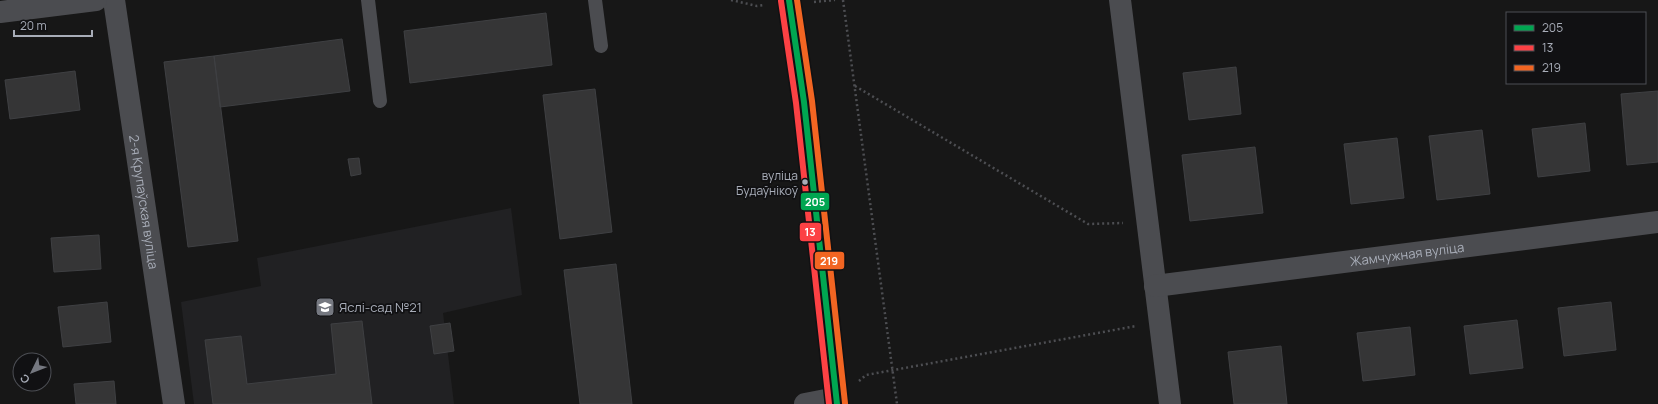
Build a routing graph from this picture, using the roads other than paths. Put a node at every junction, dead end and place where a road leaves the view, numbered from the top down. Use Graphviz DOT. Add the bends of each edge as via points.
graph roads {
  1 [pos="96,0"];
  2 [pos="114,0"];
  3 [pos="368,0"];
  4 [pos="595,0"];
  5 [pos="788,0"];
  6 [pos="1120,0"];
  7 [pos="0,12"];
  8 [pos="601,46"];
  9 [pos="380,101"];
  10 [pos="1658,222"];
  11 [pos="1155,286"];
  12 [pos="837,401"];
  13 [pos="174,404"];
  14 [pos="805,404"];
  15 [pos="1170,404"];
  1 -- 7 [label="street"];
  2 -- 13 [label="street, 2-я Крупаўская вуліца"];
  3 -- 9 [label="lane"];
  4 -- 8 [label="lane"];
  5 -- 12 [label="main road" via="804,102"];
  6 -- 11 [label="street"];
  10 -- 11 [label="street, Жамчужная вуліца"];
  11 -- 15 [label="street"];
  12 -- 14 [label="street"];
}
